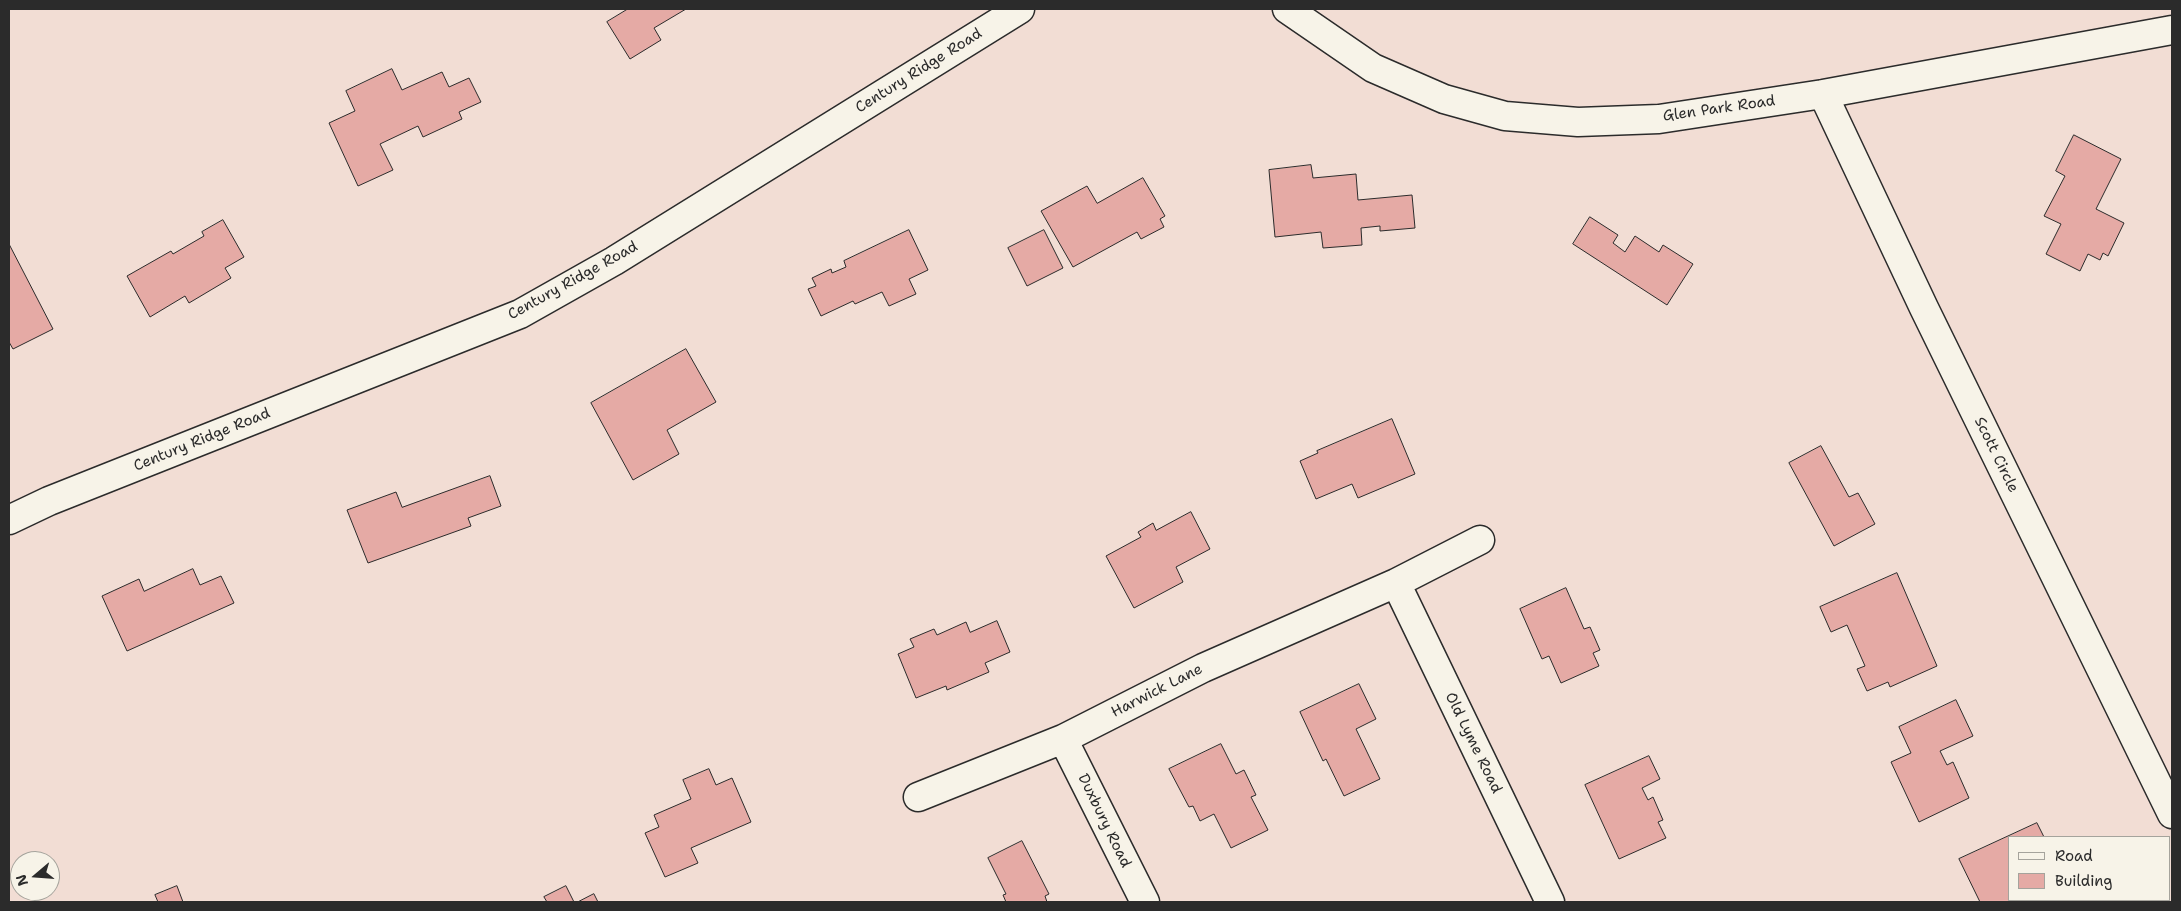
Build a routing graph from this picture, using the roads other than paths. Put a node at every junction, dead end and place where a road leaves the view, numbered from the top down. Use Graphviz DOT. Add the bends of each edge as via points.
graph roads {
  1 [pos="1020,9"];
  2 [pos="1287,9"];
  3 [pos="2172,30"];
  4 [pos="1823,94"];
  5 [pos="9,520"];
  6 [pos="1480,540"];
  7 [pos="1396,583"];
  8 [pos="1063,739"];
  9 [pos="918,797"];
  10 [pos="2172,814"];
  11 [pos="1145,902"];
  12 [pos="1550,902"];
  1 -- 5 [label="street, Century Ridge Road" via="614,261 520,314"];
  2 -- 4 [label="street, Glen Park Road" via="1373,68 1444,99 1505,116 1578,122 1659,119"];
  3 -- 4 [label="street, Glen Park Road"];
  4 -- 10 [label="street, Scott Circle"];
  6 -- 7 [label="street, Harwick Lane"];
  7 -- 8 [label="street, Harwick Lane" via="1203,668"];
  7 -- 12 [label="street, Old Lyme Road"];
  8 -- 9 [label="street, Harwick Lane"];
  8 -- 11 [label="street, Duxbury Road"];
}
